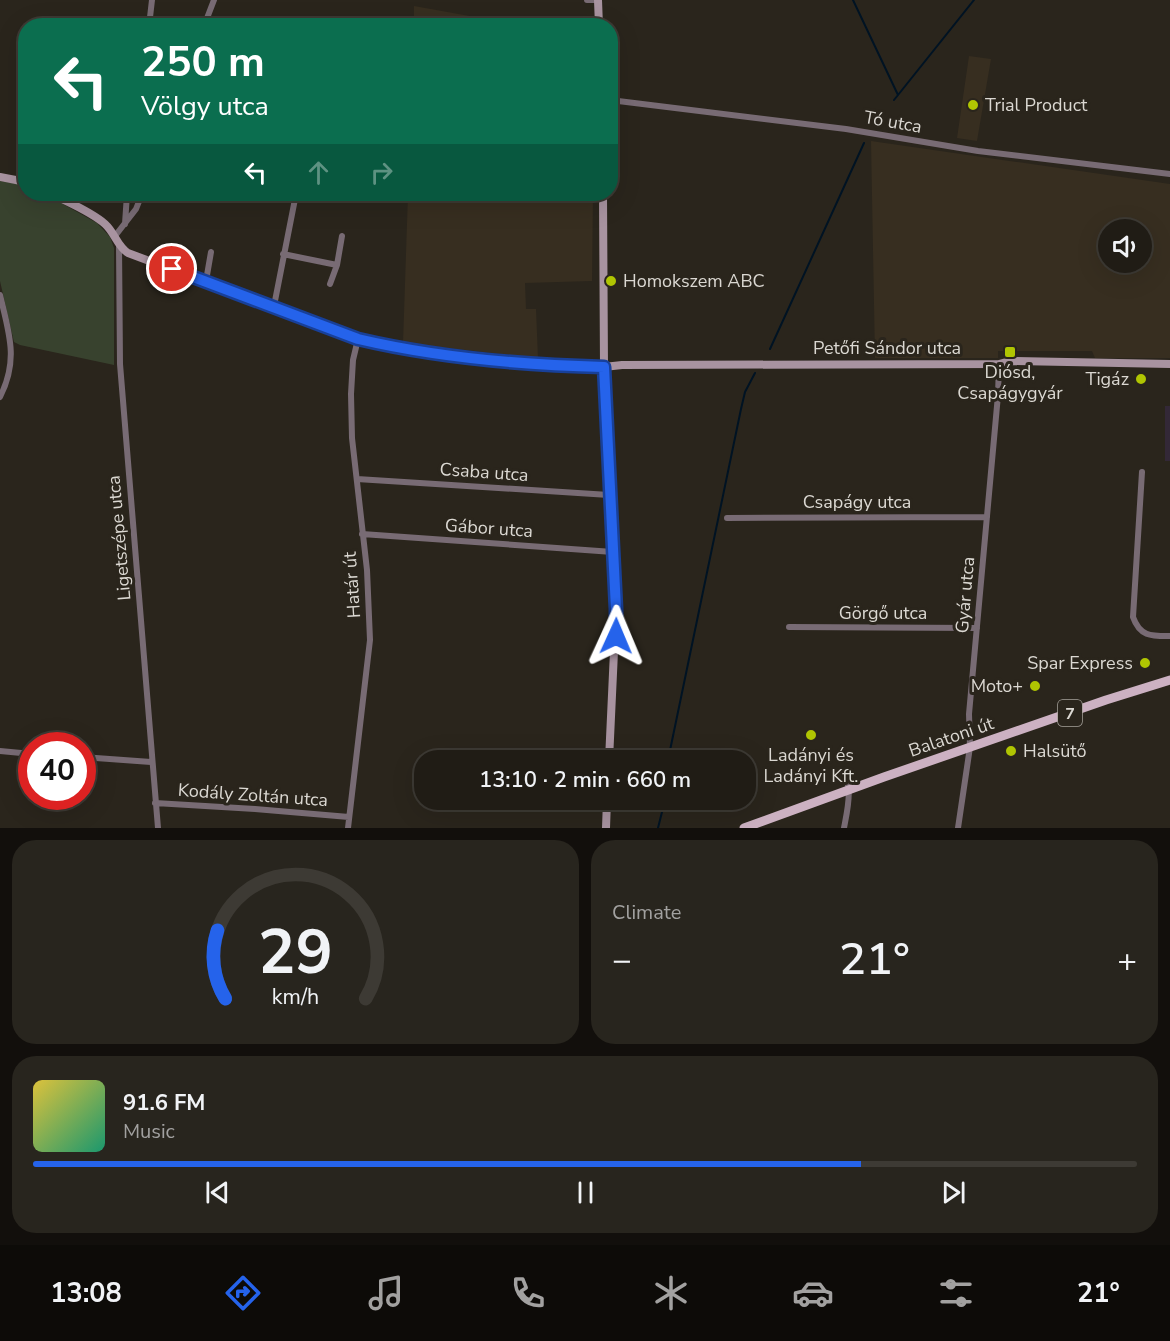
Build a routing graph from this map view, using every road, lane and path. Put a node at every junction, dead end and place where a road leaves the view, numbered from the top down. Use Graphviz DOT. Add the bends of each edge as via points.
graph roads {
  1 [pos="152,0"];
  2 [pos="214,0"];
  3 [pos="587,0"];
  4 [pos="598,0"];
  5 [pos="149,18"];
  6 [pos="207,18"];
  7 [pos="599,18"];
  8 [pos="618,101"];
  9 [pos="1170,174"];
  10 [pos="0,177"];
  11 [pos="18,180"];
  12 [pos="65,201"];
  13 [pos="127,201"];
  14 [pos="139,201"];
  15 [pos="294,201"];
  16 [pos="603,201"];
  17 [pos="125,224"];
  18 [pos="115,236"];
  19 [pos="342,236"];
  20 [pos="119,246"];
  21 [pos="212,252"];
  22 [pos="283,254"];
  23 [pos="337,265"];
  24 [pos="206,281"];
  25 [pos="330,284"];
  26 [pos="0,295"];
  27 [pos="274,306"];
  28 [pos="358,339"];
  29 [pos="999,364"];
  30 [pos="1170,364"];
  31 [pos="604,367"];
  32 [pos="0,397"];
  33 [pos="1142,472"];
  34 [pos="357,479"];
  35 [pos="609,495"];
  36 [pos="987,517"];
  37 [pos="727,518"];
  38 [pos="363,534"];
  39 [pos="613,552"];
  40 [pos="789,627"];
  41 [pos="976,628"];
  42 [pos="1170,636"];
  43 [pos="1170,680"];
  44 [pos="970,747"];
  45 [pos="609,750"];
  46 [pos="0,751"];
  47 [pos="18,753"];
  48 [pos="96,758"];
  49 [pos="151,762"];
  50 [pos="834,776"];
  51 [pos="849,790"];
  52 [pos="155,803"];
  53 [pos="607,810"];
  54 [pos="349,817"];
  55 [pos="158,828"];
  56 [pos="348,828"];
  57 [pos="606,828"];
  58 [pos="744,828"];
  59 [pos="844,828"];
  60 [pos="958,828"];
  1 -- 5 [label="street"];
  2 -- 6 [label="street"];
  3 -- 4 [label="street"];
  4 -- 7 [label="street"];
  8 -- 9 [label="street, Tó utca"];
  10 -- 11 [label="street"];
  12 -- 18 [label="street" via="99,219"];
  13 -- 17 [label="street"];
  14 -- 17 [label="street"];
  15 -- 22 [label="street"];
  16 -- 31 [label="street"];
  17 -- 18 [label="street"];
  18 -- 20 [label="street"];
  19 -- 23 [label="street"];
  20 -- 24 [label="street, Petőfi Sándor utca" via="128,253"];
  20 -- 49 [label="street, Ligetszépe utca" via="120,364"];
  21 -- 24 [label="street"];
  22 -- 23 [label="street"];
  22 -- 27 [label="street"];
  23 -- 25 [label="street"];
  24 -- 27 [label="street, Petőfi Sándor utca"];
  26 -- 32 [label="street" via="12,347 10,371"];
  27 -- 28 [label="street, Petőfi Sándor utca"];
  28 -- 31 [label="street, Petőfi Sándor utca" via="453,358"];
  28 -- 34 [label="street, Határ út" via="352,360 351,394"];
  29 -- 30 [label="street, Petőfi Sándor utca" via="1032,360"];
  29 -- 31 [label="street, Petőfi Sándor utca"];
  29 -- 36 [label="street, Gyár utca"];
  31 -- 35 [label="street"];
  33 -- 42 [label="street" via="1133,617 1146,634"];
  34 -- 35 [label="street, Csaba utca"];
  34 -- 38 [label="street, Határ út"];
  35 -- 39 [label="street"];
  36 -- 37 [label="street, Csapágy utca"];
  36 -- 41 [label="street, Gyár utca"];
  38 -- 39 [label="street, Gábor utca"];
  38 -- 54 [label="street, Határ út" via="370,651"];
  39 -- 45 [label="street" via="616,609"];
  40 -- 41 [label="street, Görgő utca"];
  41 -- 44 [label="street, Gyár utca"];
  43 -- 44 [label="main road, Balatoni út / 7"];
  44 -- 51 [label="main road, Balatoni út / 7"];
  44 -- 60 [label="street, Gyár utca"];
  46 -- 47 [label="street"];
  48 -- 49 [label="street"];
  49 -- 52 [label="street, Ligetszépe utca"];
  50 -- 51 [label="street" via="847,780"];
  51 -- 58 [label="main road, Balatoni út / 7"];
  51 -- 59 [label="street"];
  52 -- 54 [label="street, Kodály Zoltán utca"];
  52 -- 55 [label="street, Ligetszépe utca"];
  53 -- 57 [label="street"];
  54 -- 56 [label="street, Határ út"];
}
